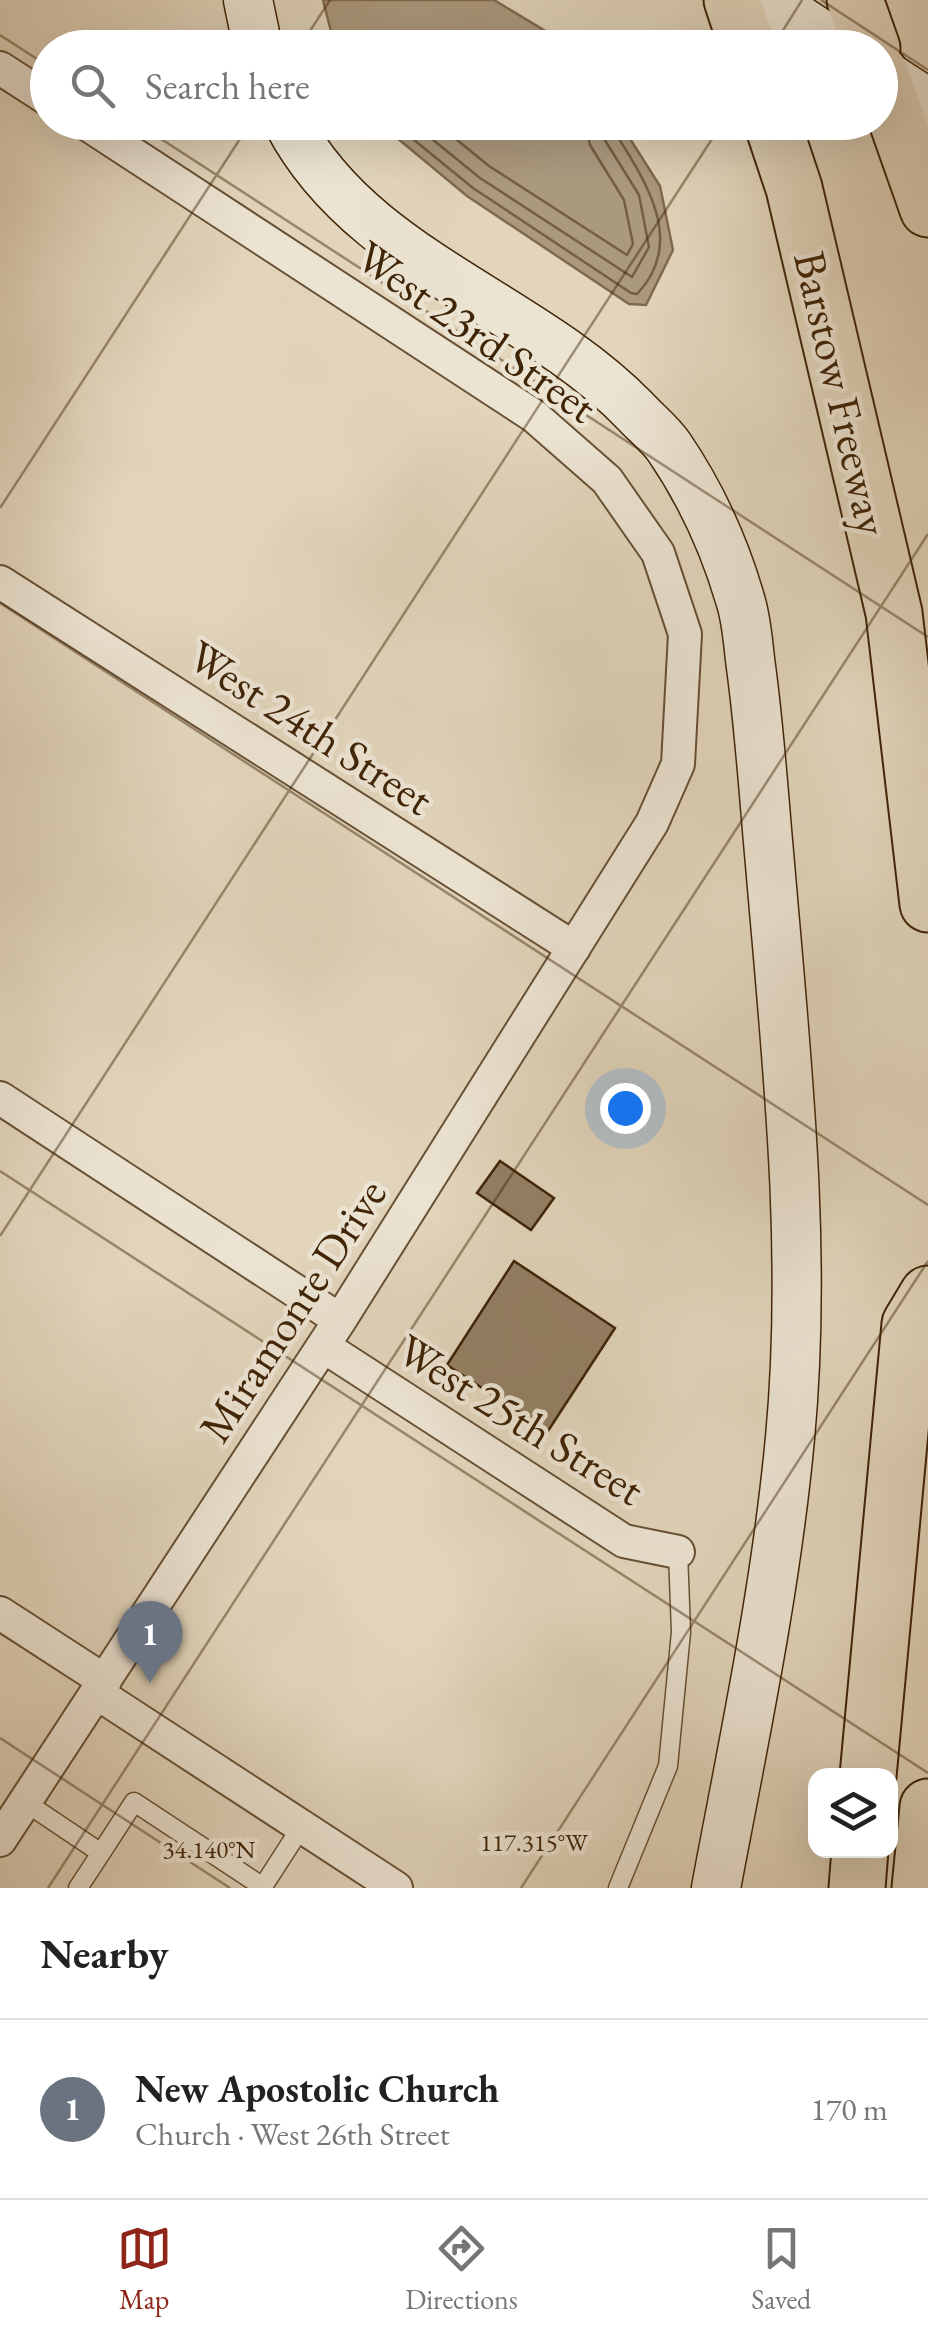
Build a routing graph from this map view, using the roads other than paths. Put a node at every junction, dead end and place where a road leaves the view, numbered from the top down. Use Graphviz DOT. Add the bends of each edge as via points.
graph roads {
  1 [pos="248,0"];
  2 [pos="732,0"];
  3 [pos="768,0"];
  4 [pos="855,0"];
  5 [pos="254,30"];
  6 [pos="742,30"];
  7 [pos="814,30"];
  8 [pos="866,30"];
  9 [pos="0,68"];
  10 [pos="898,84"];
  11 [pos="30,87"];
  12 [pos="928,103"];
  13 [pos="898,123"];
  14 [pos="112,140"];
  15 [pos="298,140"];
  16 [pos="778,140"];
  17 [pos="928,209"];
  18 [pos="0,582"];
  19 [pos="652,824"];
  20 [pos="928,904"];
  21 [pos="574,948"];
  22 [pos="0,1098"];
  23 [pos="928,1294"];
  24 [pos="332,1333"];
  25 [pos="678,1552"];
  26 [pos="0,1612"];
  27 [pos="101,1687"];
  28 [pos="869,1768"];
  29 [pos="25,1802"];
  30 [pos="928,1806"];
  31 [pos="302,1826"];
  32 [pos="0,1840"];
  33 [pos="101,1852"];
  34 [pos="859,1858"];
  35 [pos="263,1887"];
  36 [pos="78,1888"];
  37 [pos="396,1888"];
  38 [pos="618,1888"];
  39 [pos="716,1888"];
  40 [pos="857,1888"];
  41 [pos="920,1888"];
  1 -- 5 [label="main road"];
  2 -- 6 [label="highway"];
  3 -- 7 [label="main road"];
  4 -- 8 [label="highway"];
  9 -- 11 [label="street"];
  10 -- 12 [label="main road"];
  13 -- 17 [label="highway"];
  14 -- 19 [label="street, West 23rd Street" via="534,416 608,480 658,553 685,634 678,764"];
  15 -- 39 [label="main road" via="342,198 411,251 567,351 666,443 712,518 742,604 789,1084 795,1352 781,1517"];
  16 -- 20 [label="highway, Barstow Freeway" via="894,613"];
  18 -- 21 [label="street, West 24th Street"];
  19 -- 21 [label="street, Miramonte Drive"];
  21 -- 24 [label="street, Miramonte Drive"];
  22 -- 24 [label="street, West 25th Street"];
  23 -- 28 [label="highway" via="910,1324"];
  24 -- 25 [label="street, West 25th Street" via="624,1541"];
  24 -- 27 [label="street, Miramonte Drive"];
  25 -- 38 [label="lane" via="681,1632 668,1766"];
  26 -- 27 [label="street"];
  27 -- 29 [label="street, Miramonte Drive"];
  27 -- 31 [label="street"];
  29 -- 32 [label="street, Miramonte Drive"];
  29 -- 33 [label="lane"];
  30 -- 41 [label="highway"];
  31 -- 35 [label="lane"];
  31 -- 37 [label="street"];
  33 -- 35 [label="lane" via="134,1802"];
  33 -- 36 [label="lane"];
  34 -- 40 [label="highway"];
}
